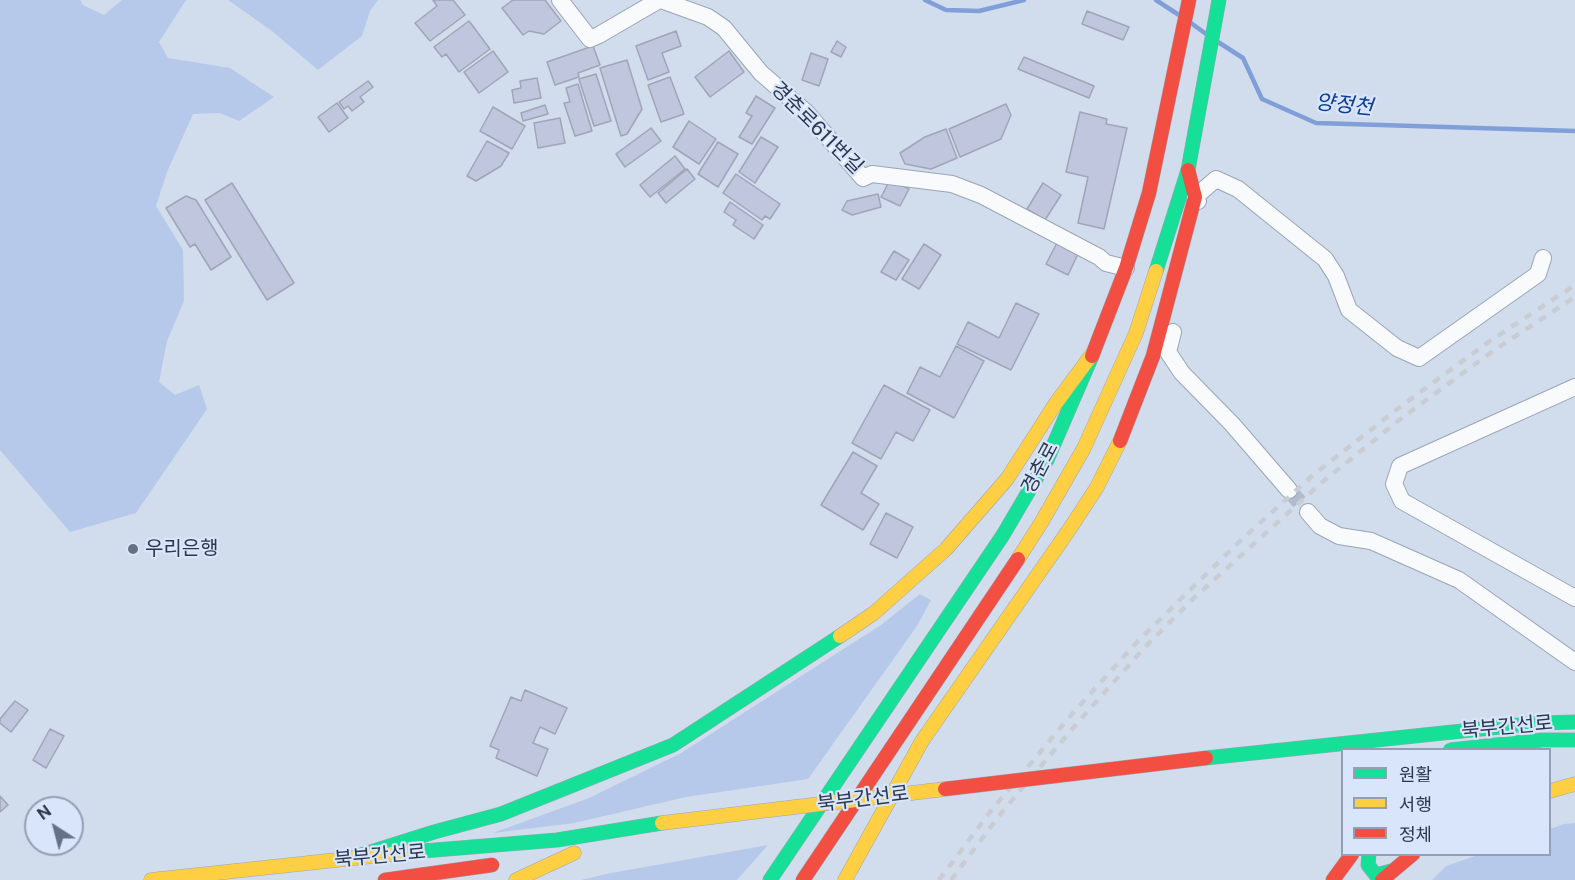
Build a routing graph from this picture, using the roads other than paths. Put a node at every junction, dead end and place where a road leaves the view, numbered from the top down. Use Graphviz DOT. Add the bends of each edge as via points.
graph roads {
  1 [pos="560,0"];
  2 [pos="660,0"];
  3 [pos="1219,0"];
  4 [pos="1188,2"];
  5 [pos="1188,170"];
  6 [pos="1195,197"];
  7 [pos="1543,258"];
  8 [pos="1126,268"];
  9 [pos="1093,353"];
  10 [pos="1575,387"];
  11 [pos="1289,490"];
  12 [pos="1308,512"];
  13 [pos="1575,598"];
  14 [pos="1575,662"];
  15 [pos="1575,724"];
  16 [pos="1575,740"];
  17 [pos="1468,748"];
  18 [pos="1508,748"];
  19 [pos="1575,784"];
  20 [pos="1551,791"];
  21 [pos="900,811"];
  22 [pos="795,823"];
  23 [pos="1351,856"];
  24 [pos="1369,856"];
  25 [pos="1412,856"];
  26 [pos="355,858"];
  27 [pos="527,860"];
  28 [pos="503,863"];
  29 [pos="1387,876"];
  30 [pos="151,880"];
  31 [pos="385,880"];
  32 [pos="516,880"];
  33 [pos="770,880"];
  34 [pos="803,880"];
  35 [pos="844,880"];
  36 [pos="1333,880"];
  1 -- 2 [label="street, 경춘로611번길" via="590,39"];
  2 -- 8 [label="street, 경춘로611번길" via="708,17 724,28 761,73 806,112 863,178 872,174 952,184 981,195 1106,263"];
  3 -- 5 [label="main road, 경춘로"];
  4 -- 8 [label="main road, 경춘로" via="1149,193"];
  5 -- 6 [label="main road"];
  5 -- 34 [label="main road, 경춘로" via="1136,333 1084,448 1041,523 954,657"];
  6 -- 7 [label="street" via="1216,179 1238,189 1325,259 1349,310 1397,348 1419,358 1538,274"];
  6 -- 11 [label="street" via="1204,212 1168,352 1182,373"];
  6 -- 35 [label="main road" via="1158,338 1126,428 1097,487 922,741"];
  8 -- 9 [label="main road, 경춘로"];
  9 -- 26 [label="main road" via="1007,478 946,549 874,613 673,745 501,814"];
  9 -- 33 [label="main road, 경춘로" via="1047,460 1003,535"];
  10 -- 13 [label="street" via="1400,466 1394,484 1402,501"];
  12 -- 14 [label="street" via="1320,526 1339,536 1371,541 1459,580"];
  15 -- 18 [label="main road"];
  15 -- 26 [label="main road, 북부간선로, bridge" via="1538,723 1360,741 662,823 557,840"];
  16 -- 17 [label="main road, 북부간선로, bridge"];
  19 -- 20 [label="main road"];
  21 -- 22 [label="main road, 북부간선로"];
  23 -- 36 [label="main road"];
  24 -- 29 [label="main road" via="1371,871"];
  25 -- 29 [label="main road"];
  26 -- 30 [label="main road, 북부간선로"];
  27 -- 32 [label="main road" via="580,852"];
  28 -- 31 [label="main road, 북부간선로"];
}
